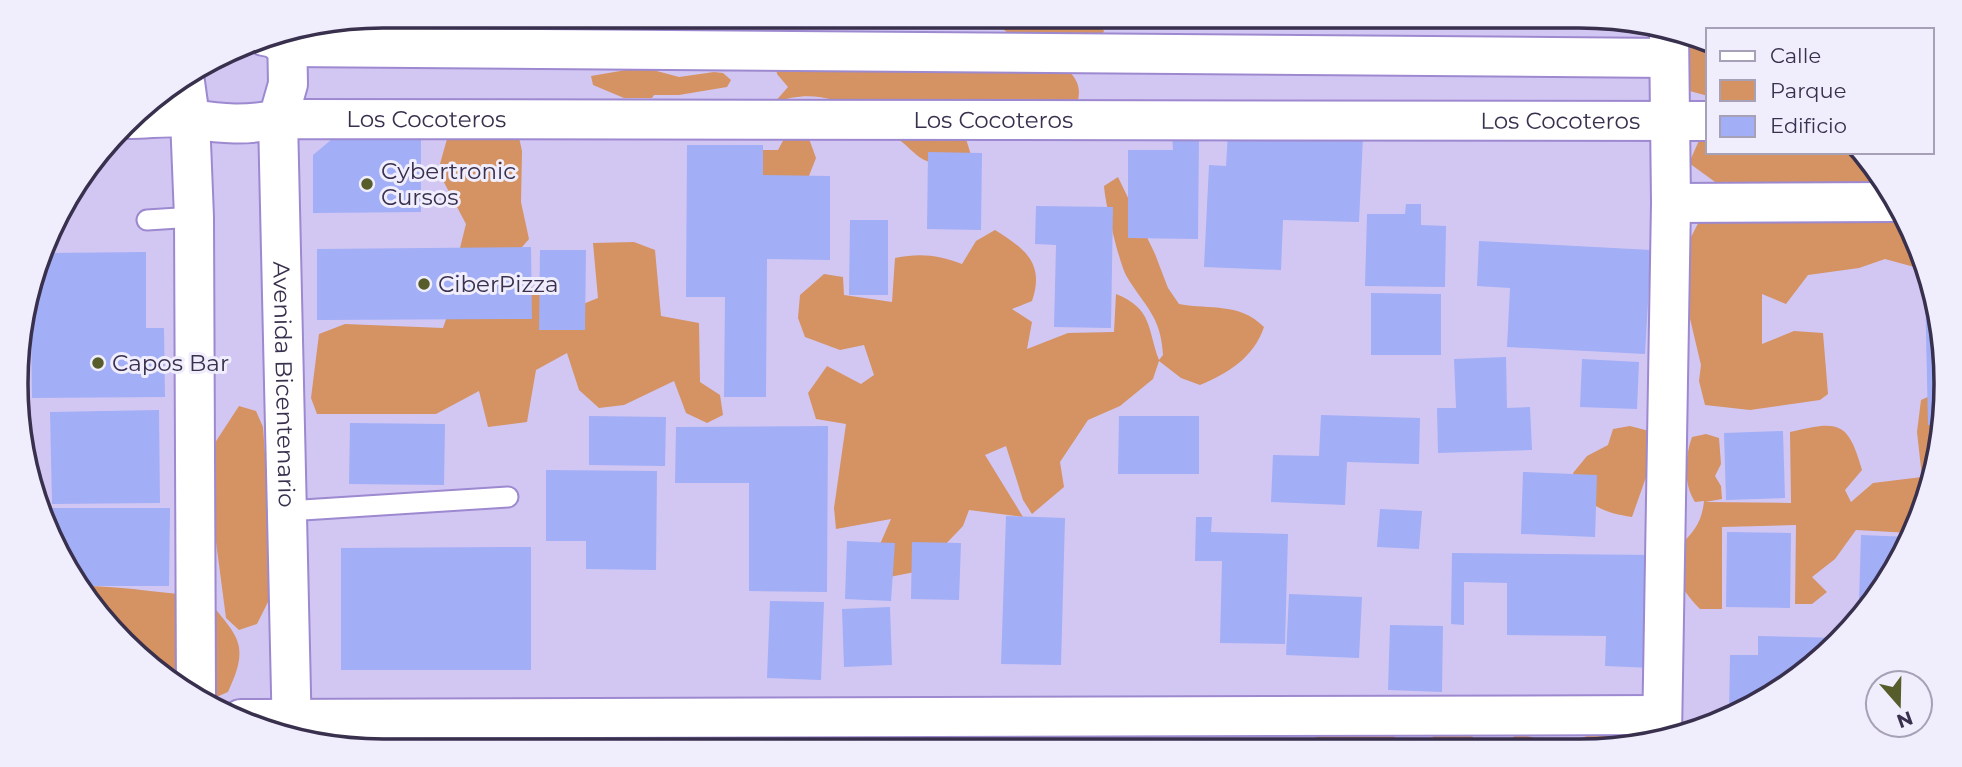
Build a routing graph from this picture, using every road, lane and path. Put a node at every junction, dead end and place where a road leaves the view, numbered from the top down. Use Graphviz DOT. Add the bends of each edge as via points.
graph roads {
  1 [pos="300,38"];
  2 [pos="280,43"];
  3 [pos="1669,44"];
  4 [pos="187,100"];
  5 [pos="155,111"];
  6 [pos="278,119"];
  7 [pos="1706,121"];
  8 [pos="1671,122"];
  9 [pos="1884,202"];
  10 [pos="1671,203"];
  11 [pos="194,217"];
  12 [pos="147,220"];
  13 [pos="508,497"];
  14 [pos="287,511"];
  15 [pos="196,685"];
  16 [pos="1662,726"];
  17 [pos="292,728"];
  18 [pos="296,728"];
  19 [pos="1188,733"];
  20 [pos="769,734"];
  1 -- 3 [label="street"];
  2 -- 6 [label="street, Avenida Bicentenario" via="288,84"];
  3 -- 8 [label="street"];
  4 -- 5 [label="street"];
  4 -- 6 [label="street, Los Cocoteros" via="211,124"];
  4 -- 11 [label="street"];
  6 -- 8 [label="street, Los Cocoteros"];
  6 -- 14 [label="street, Avenida Bicentenario"];
  7 -- 8 [label="street, Los Cocoteros"];
  8 -- 10 [label="street"];
  9 -- 10 [label="street"];
  10 -- 16 [label="street"];
  11 -- 12 [label="lane"];
  11 -- 15 [label="street"];
  13 -- 14 [label="lane"];
  14 -- 17 [label="street, Avenida Bicentenario"];
  16 -- 19 [label="street"];
  18 -- 20 [label="street"];
  19 -- 20 [label="street"];
}
